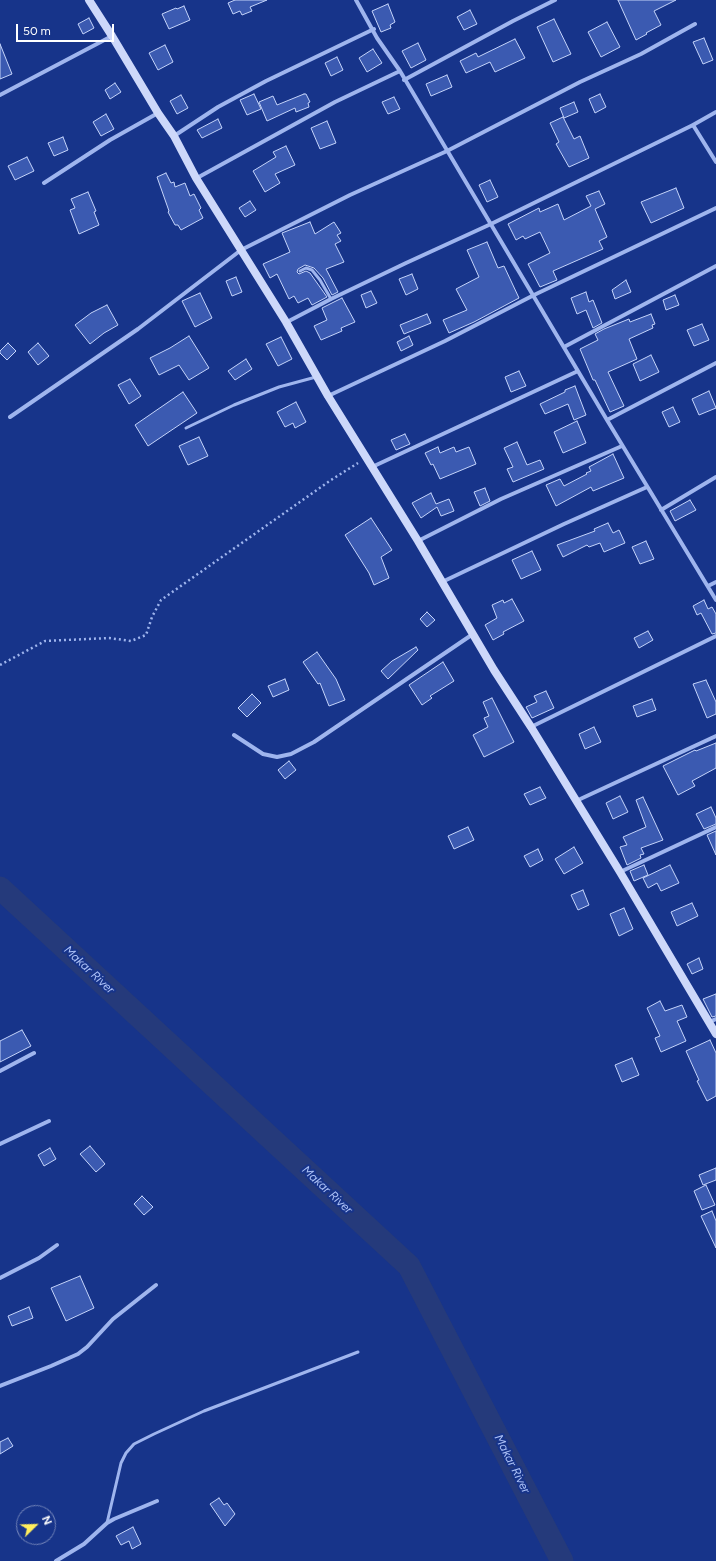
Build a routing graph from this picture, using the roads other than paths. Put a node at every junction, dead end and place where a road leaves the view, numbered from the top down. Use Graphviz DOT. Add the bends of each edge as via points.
graph roads {
  1 [pos="89,0"];
  2 [pos="356,0"];
  3 [pos="555,0"];
  4 [pos="695,24"];
  5 [pos="374,29"];
  6 [pos="112,36"];
  7 [pos="400,71"];
  8 [pos="404,80"];
  9 [pos="0,95"];
  10 [pos="716,112"];
  11 [pos="158,113"];
  12 [pos="693,125"];
  13 [pos="174,136"];
  14 [pos="447,151"];
  15 [pos="716,162"];
  16 [pos="196,178"];
  17 [pos="44,183"];
  18 [pos="716,208"];
  19 [pos="491,224"];
  20 [pos="241,250"];
  21 [pos="716,266"];
  22 [pos="300,271"];
  23 [pos="534,294"];
  24 [pos="332,298"];
  25 [pos="286,322"];
  26 [pos="564,347"];
  27 [pos="716,363"];
  28 [pos="578,372"];
  29 [pos="318,376"];
  30 [pos="328,396"];
  31 [pos="10,417"];
  32 [pos="607,420"];
  33 [pos="186,428"];
  34 [pos="622,446"];
  35 [pos="372,467"];
  36 [pos="716,476"];
  37 [pos="647,487"];
  38 [pos="661,510"];
  39 [pos="418,541"];
  40 [pos="441,582"];
  41 [pos="716,582"];
  42 [pos="708,586"];
  43 [pos="716,600"];
  44 [pos="473,634"];
  45 [pos="716,636"];
  46 [pos="531,727"];
  47 [pos="234,735"];
  48 [pos="716,736"];
  49 [pos="576,801"];
  50 [pos="716,827"];
  51 [pos="620,872"];
  52 [pos="712,1020"];
  53 [pos="716,1034"];
  54 [pos="34,1053"];
  55 [pos="0,1071"];
  56 [pos="49,1121"];
  57 [pos="0,1144"];
  58 [pos="57,1245"];
  59 [pos="0,1278"];
  60 [pos="156,1285"];
  61 [pos="358,1352"];
  62 [pos="0,1386"];
  63 [pos="157,1501"];
  64 [pos="107,1523"];
  65 [pos="56,1561"];
  1 -- 6 [label="street"];
  2 -- 5 [label="street"];
  3 -- 8 [label="street"];
  4 -- 14 [label="street" via="641,54 580,82"];
  5 -- 7 [label="street" via="377,38"];
  5 -- 13 [label="street" via="266,81 218,107"];
  6 -- 9 [label="street"];
  6 -- 11 [label="street"];
  7 -- 8 [label="street"];
  7 -- 16 [label="street" via="335,102"];
  8 -- 14 [label="street"];
  10 -- 12 [label="street"];
  11 -- 13 [label="street"];
  11 -- 17 [label="street" via="110,140"];
  12 -- 15 [label="street"];
  12 -- 19 [label="street"];
  13 -- 16 [label="street"];
  14 -- 19 [label="street"];
  14 -- 20 [label="street" via="350,195"];
  16 -- 20 [label="street"];
  18 -- 23 [label="street"];
  19 -- 23 [label="street"];
  19 -- 24 [label="street"];
  20 -- 25 [label="street"];
  20 -- 31 [label="street" via="138,329"];
  21 -- 26 [label="street"];
  22 -- 24 [label="lane" via="306,268 312,270"];
  23 -- 26 [label="street"];
  23 -- 30 [label="street" via="445,341"];
  24 -- 25 [label="street"];
  25 -- 29 [label="street"];
  26 -- 28 [label="street"];
  27 -- 32 [label="street"];
  28 -- 32 [label="street"];
  28 -- 35 [label="street"];
  29 -- 30 [label="street"];
  29 -- 33 [label="lane" via="279,387"];
  30 -- 35 [label="street"];
  32 -- 34 [label="street"];
  34 -- 37 [label="street"];
  34 -- 39 [label="street" via="501,499"];
  35 -- 39 [label="street"];
  36 -- 38 [label="street"];
  37 -- 38 [label="street"];
  37 -- 40 [label="street"];
  38 -- 42 [label="street"];
  39 -- 40 [label="street"];
  40 -- 44 [label="street"];
  41 -- 42 [label="street"];
  42 -- 43 [label="street"];
  44 -- 46 [label="street"];
  44 -- 47 [label="street" via="314,742 291,754 277,757 263,754"];
  45 -- 46 [label="street"];
  46 -- 49 [label="street"];
  48 -- 49 [label="street"];
  49 -- 51 [label="street"];
  50 -- 51 [label="street"];
  51 -- 52 [label="street"];
  52 -- 53 [label="street"];
  54 -- 55 [label="street"];
  56 -- 57 [label="street"];
  58 -- 59 [label="street" via="39,1258"];
  60 -- 62 [label="street" via="113,1319 78,1354"];
  61 -- 64 [label="lane" via="204,1412 134,1444 121,1464"];
  63 -- 64 [label="street"];
  64 -- 65 [label="street" via="84,1544"];
}
